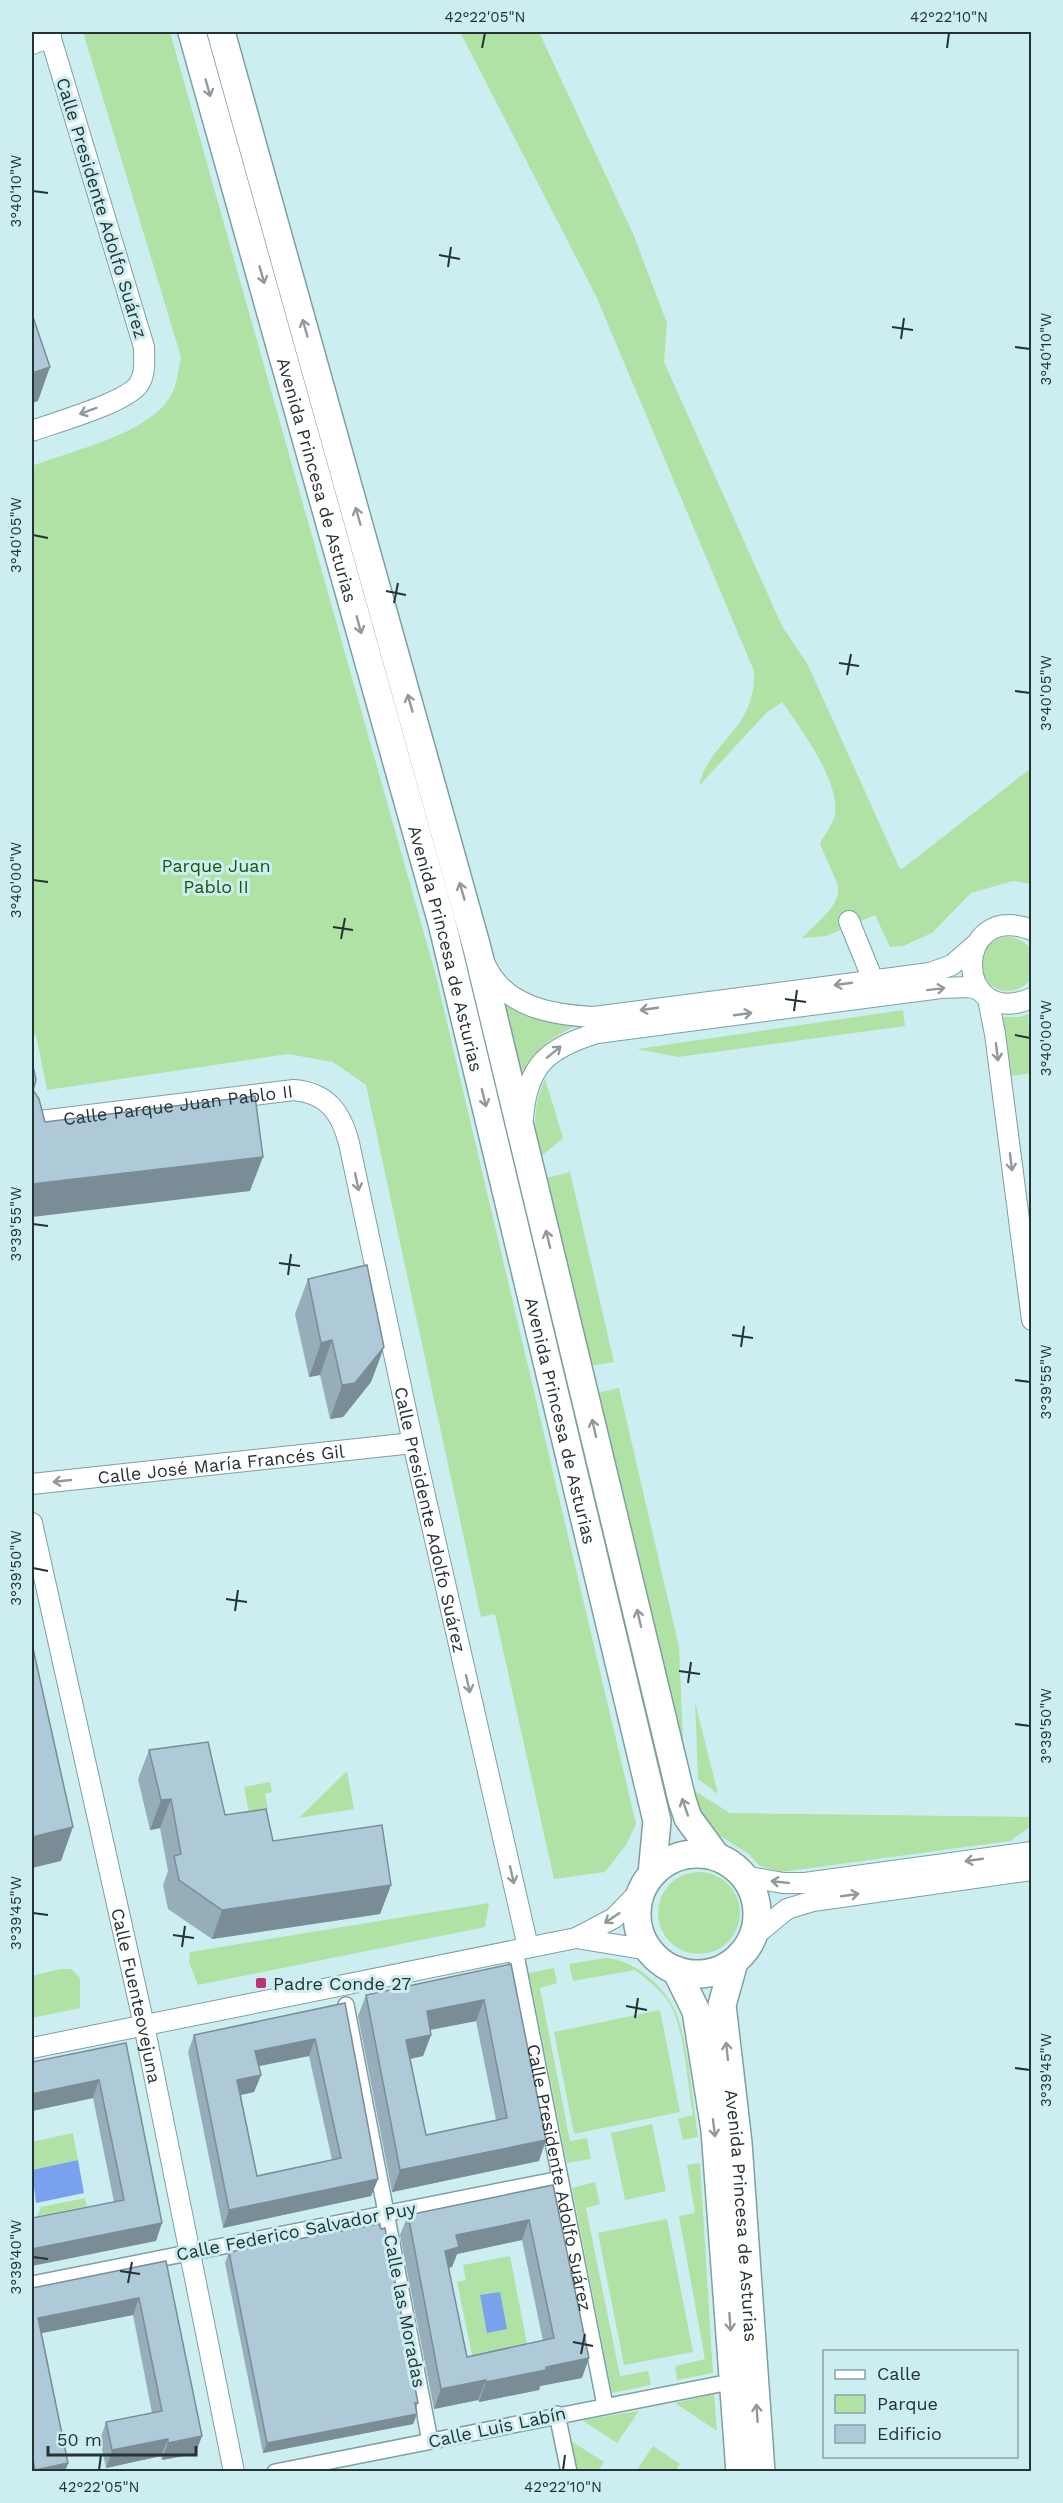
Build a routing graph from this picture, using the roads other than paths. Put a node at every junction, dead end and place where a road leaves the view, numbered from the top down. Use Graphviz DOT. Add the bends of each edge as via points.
graph roads {
  1 [pos="192,32"];
  2 [pos="221,32"];
  3 [pos="50,34"];
  4 [pos="32,44"];
  5 [pos="32,430"];
  6 [pos="849,921"];
  7 [pos="1032,930"];
  8 [pos="975,945"];
  9 [pos="477,948"];
  10 [pos="873,980"];
  11 [pos="984,995"];
  12 [pos="1032,998"];
  13 [pos="324,1098"];
  14 [pos="32,1122"];
  15 [pos="524,1142"];
  16 [pos="1032,1320"];
  17 [pos="413,1443"];
  18 [pos="32,1484"];
  19 [pos="32,1522"];
  20 [pos="1032,1852"];
  21 [pos="716,1856"];
  22 [pos="1032,1870"];
  23 [pos="744,1875"];
  24 [pos="647,1882"];
  25 [pos="754,1936"];
  26 [pos="576,1938"];
  27 [pos="522,1949"];
  28 [pos="649,1950"];
  29 [pos="734,1962"];
  30 [pos="675,1970"];
  31 [pos="346,2005"];
  32 [pos="144,2025"];
  33 [pos="32,2048"];
  34 [pos="560,2179"];
  35 [pos="386,2213"];
  36 [pos="190,2253"];
  37 [pos="32,2284"];
  38 [pos="720,2384"];
  39 [pos="605,2405"];
  40 [pos="557,2414"];
  41 [pos="430,2441"];
  42 [pos="234,2472"];
  43 [pos="275,2472"];
  44 [pos="569,2472"];
  45 [pos="740,2472"];
  46 [pos="761,2472"];
  1 -- 24 [label="main road, Avenida Princesa de Asturias, one-way" via="442,923 657,1821"];
  9 -- 2 [label="main road, Avenida Princesa de Asturias, one-way"];
  3 -- 4 [label="street"];
  3 -- 5 [label="street, Calle Presidente Adolfo Suárez, one-way" via="144,347 144,371 139,384 124,398"];
  6 -- 10 [label="street"];
  7 -- 8 [label="street" via="1000,926"];
  8 -- 10 [label="street" via="942,970"];
  8 -- 11 [label="street" via="970,960 972,975"];
  10 -- 9 [label="street, one-way" via="594,1017 559,1015 538,1010 504,989 489,974"];
  9 -- 15 [label="main road, Avenida Princesa de Asturias"];
  11 -- 12 [label="street, Avenida Princesa de Asturias" via="1001,1004 1015,1005"];
  15 -- 11 [label="street, Avenida Princesa de Asturias, one-way" via="525,1095 533,1074 549,1054 566,1042 597,1033 941,988 969,987"];
  11 -- 16 [label="street, one-way" via="995,1034"];
  13 -- 14 [label="street, Calle Parque Juan Pablo II" via="294,1090"];
  13 -- 17 [label="street, Calle Presidente Adolfo Suárez, one-way" via="336,1109 344,1125"];
  21 -- 15 [label="main road, Avenida Princesa de Asturias, one-way" via="692,1824 682,1800"];
  17 -- 18 [label="street, Calle José María Francés Gil, one-way"];
  17 -- 27 [label="street, Calle Presidente Adolfo Suárez, one-way"];
  19 -- 32 [label="street, Calle Fuenteovejuna"];
  20 -- 23 [label="street, one-way" via="805,1883"];
  21 -- 23 [label="main road"];
  21 -- 24 [label="main road" via="681,1855 665,1863"];
  25 -- 22 [label="street, one-way" via="775,1916 813,1901"];
  23 -- 25 [label="main road" via="754,1894 758,1915"];
  24 -- 26 [label="street, one-way" via="614,1918"];
  24 -- 28 [label="main road" via="637,1910 639,1931"];
  25 -- 29 [label="main road"];
  26 -- 27 [label="street"];
  26 -- 28 [label="street"];
  27 -- 32 [label="street"];
  27 -- 34 [label="street, Calle Presidente Adolfo Suárez"];
  28 -- 30 [label="main road"];
  29 -- 30 [label="main road" via="706,1974"];
  46 -- 29 [label="main road, Avenida Princesa de Asturias, one-way" via="738,2143 722,2005"];
  30 -- 45 [label="main road, Avenida Princesa de Asturias, one-way" via="696,2011 715,2130"];
  31 -- 35 [label="street, Calle las Moradas"];
  32 -- 33 [label="street"];
  32 -- 36 [label="street, Calle Fuenteovejuna"];
  34 -- 35 [label="street, Calle Federico Salvador Puy"];
  34 -- 39 [label="street, Calle Presidente Adolfo Suárez"];
  35 -- 36 [label="street, Calle Federico Salvador Puy"];
  35 -- 41 [label="street, Calle las Moradas"];
  36 -- 37 [label="street, Calle Federico Salvador Puy"];
  36 -- 42 [label="street, Calle Fuenteovejuna"];
  38 -- 39 [label="street, Calle Luis Labín"];
  39 -- 40 [label="street, Calle Luis Labín"];
  40 -- 41 [label="street, Calle Luis Labín"];
  40 -- 44 [label="street"];
  41 -- 43 [label="street, Calle Luis Labín"];
}
